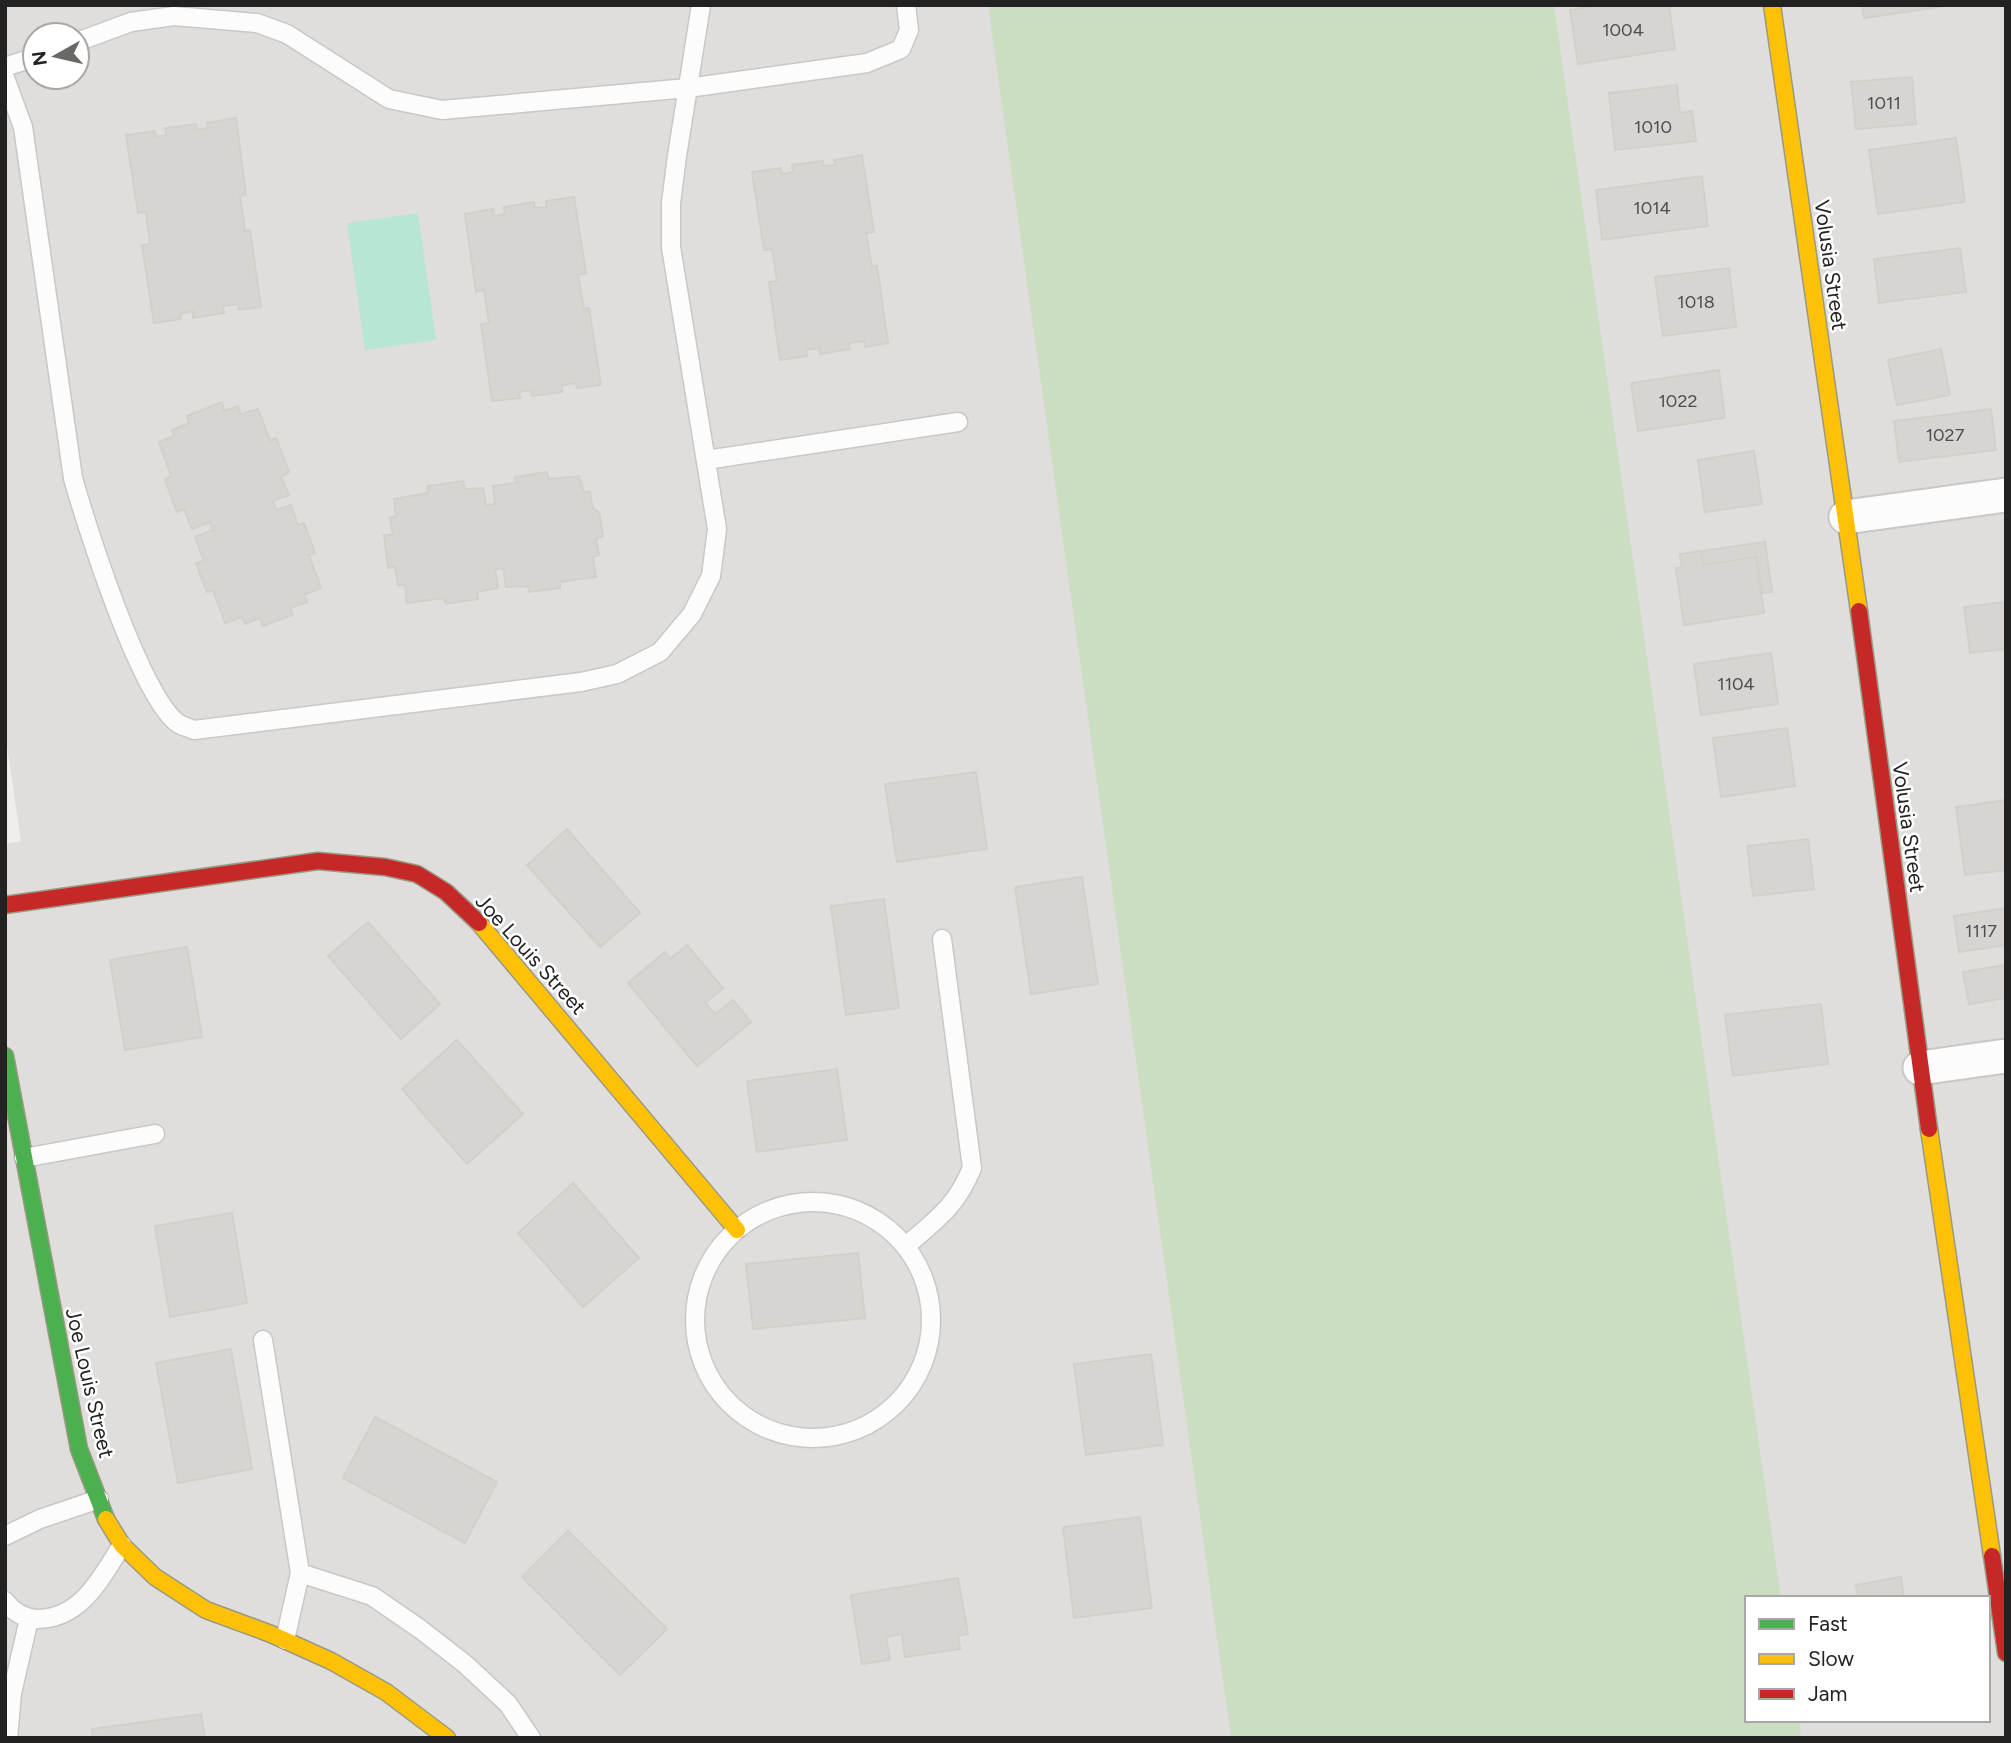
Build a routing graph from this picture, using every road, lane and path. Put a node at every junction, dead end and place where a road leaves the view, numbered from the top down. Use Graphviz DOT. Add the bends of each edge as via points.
graph roads {
  1 [pos="701,5"];
  2 [pos="906,5"];
  3 [pos="1772,5"];
  4 [pos="91,36"];
  5 [pos="5,78"];
  6 [pos="688,88"];
  7 [pos="958,422"];
  8 [pos="706,460"];
  9 [pos="2006,495"];
  10 [pos="1846,517"];
  11 [pos="5,905"];
  12 [pos="942,939"];
  13 [pos="5,1056"];
  14 [pos="2006,1056"];
  15 [pos="1920,1068"];
  16 [pos="7,1077"];
  17 [pos="155,1134"];
  18 [pos="24,1158"];
  19 [pos="737,1230"];
  20 [pos="905,1246"];
  21 [pos="263,1340"];
  22 [pos="99,1499"];
  23 [pos="5,1536"];
  24 [pos="122,1545"];
  25 [pos="300,1573"];
  26 [pos="5,1601"];
  27 [pos="29,1619"];
  28 [pos="285,1640"];
  29 [pos="2006,1653"];
  30 [pos="8,1738"];
  31 [pos="447,1738"];
  32 [pos="531,1738"];
  1 -- 6 [label="lane"];
  2 -- 6 [label="lane" via="909,30 901,49 867,63"];
  3 -- 10 [label="street, Volusia Street"];
  4 -- 6 [label="lane" via="131,22 174,16 257,23 287,34 389,99 442,110"];
  5 -- 8 [label="lane" via="23,127 73,478 83,516 133,651 157,697 178,723 194,730 617,674 660,652 692,614 711,576 717,529"];
  6 -- 8 [label="lane" via="671,203 671,247"];
  7 -- 8 [label="lane"];
  9 -- 10 [label="street"];
  10 -- 15 [label="street, Volusia Street"];
  11 -- 19 [label="street, Joe Louis Street" via="318,861 417,873 485,928"];
  12 -- 20 [label="lane" via="972,1168 952,1207"];
  13 -- 16 [label="street, Joe Louis Street"];
  14 -- 15 [label="street"];
  15 -- 29 [label="street, Volusia Street"];
  16 -- 18 [label="street, Joe Louis Street"];
  17 -- 18 [label="lane"];
  18 -- 22 [label="street, Joe Louis Street" via="70,1410 79,1449"];
  19 -- 20 [label="lane" via="754,1216 793,1202 837,1203 875,1218"];
  19 -- 20 [label="lane" via="723,1242 702,1278 694,1319 704,1367 727,1402 760,1426 800,1438 844,1435 881,1417 910,1388 928,1350 932,1323 925,1282"];
  21 -- 25 [label="lane"];
  22 -- 23 [label="lane" via="40,1518"];
  22 -- 24 [label="street, Joe Louis Street"];
  24 -- 27 [label="lane" via="95,1588 72,1610 49,1619"];
  24 -- 28 [label="street, Joe Louis Street" via="155,1577 206,1610"];
  25 -- 28 [label="lane"];
  25 -- 32 [label="lane" via="372,1596 420,1629 508,1704"];
  26 -- 27 [label="lane"];
  27 -- 30 [label="lane" via="12,1693"];
  28 -- 31 [label="street, Joe Louis Street" via="386,1692"];
}
